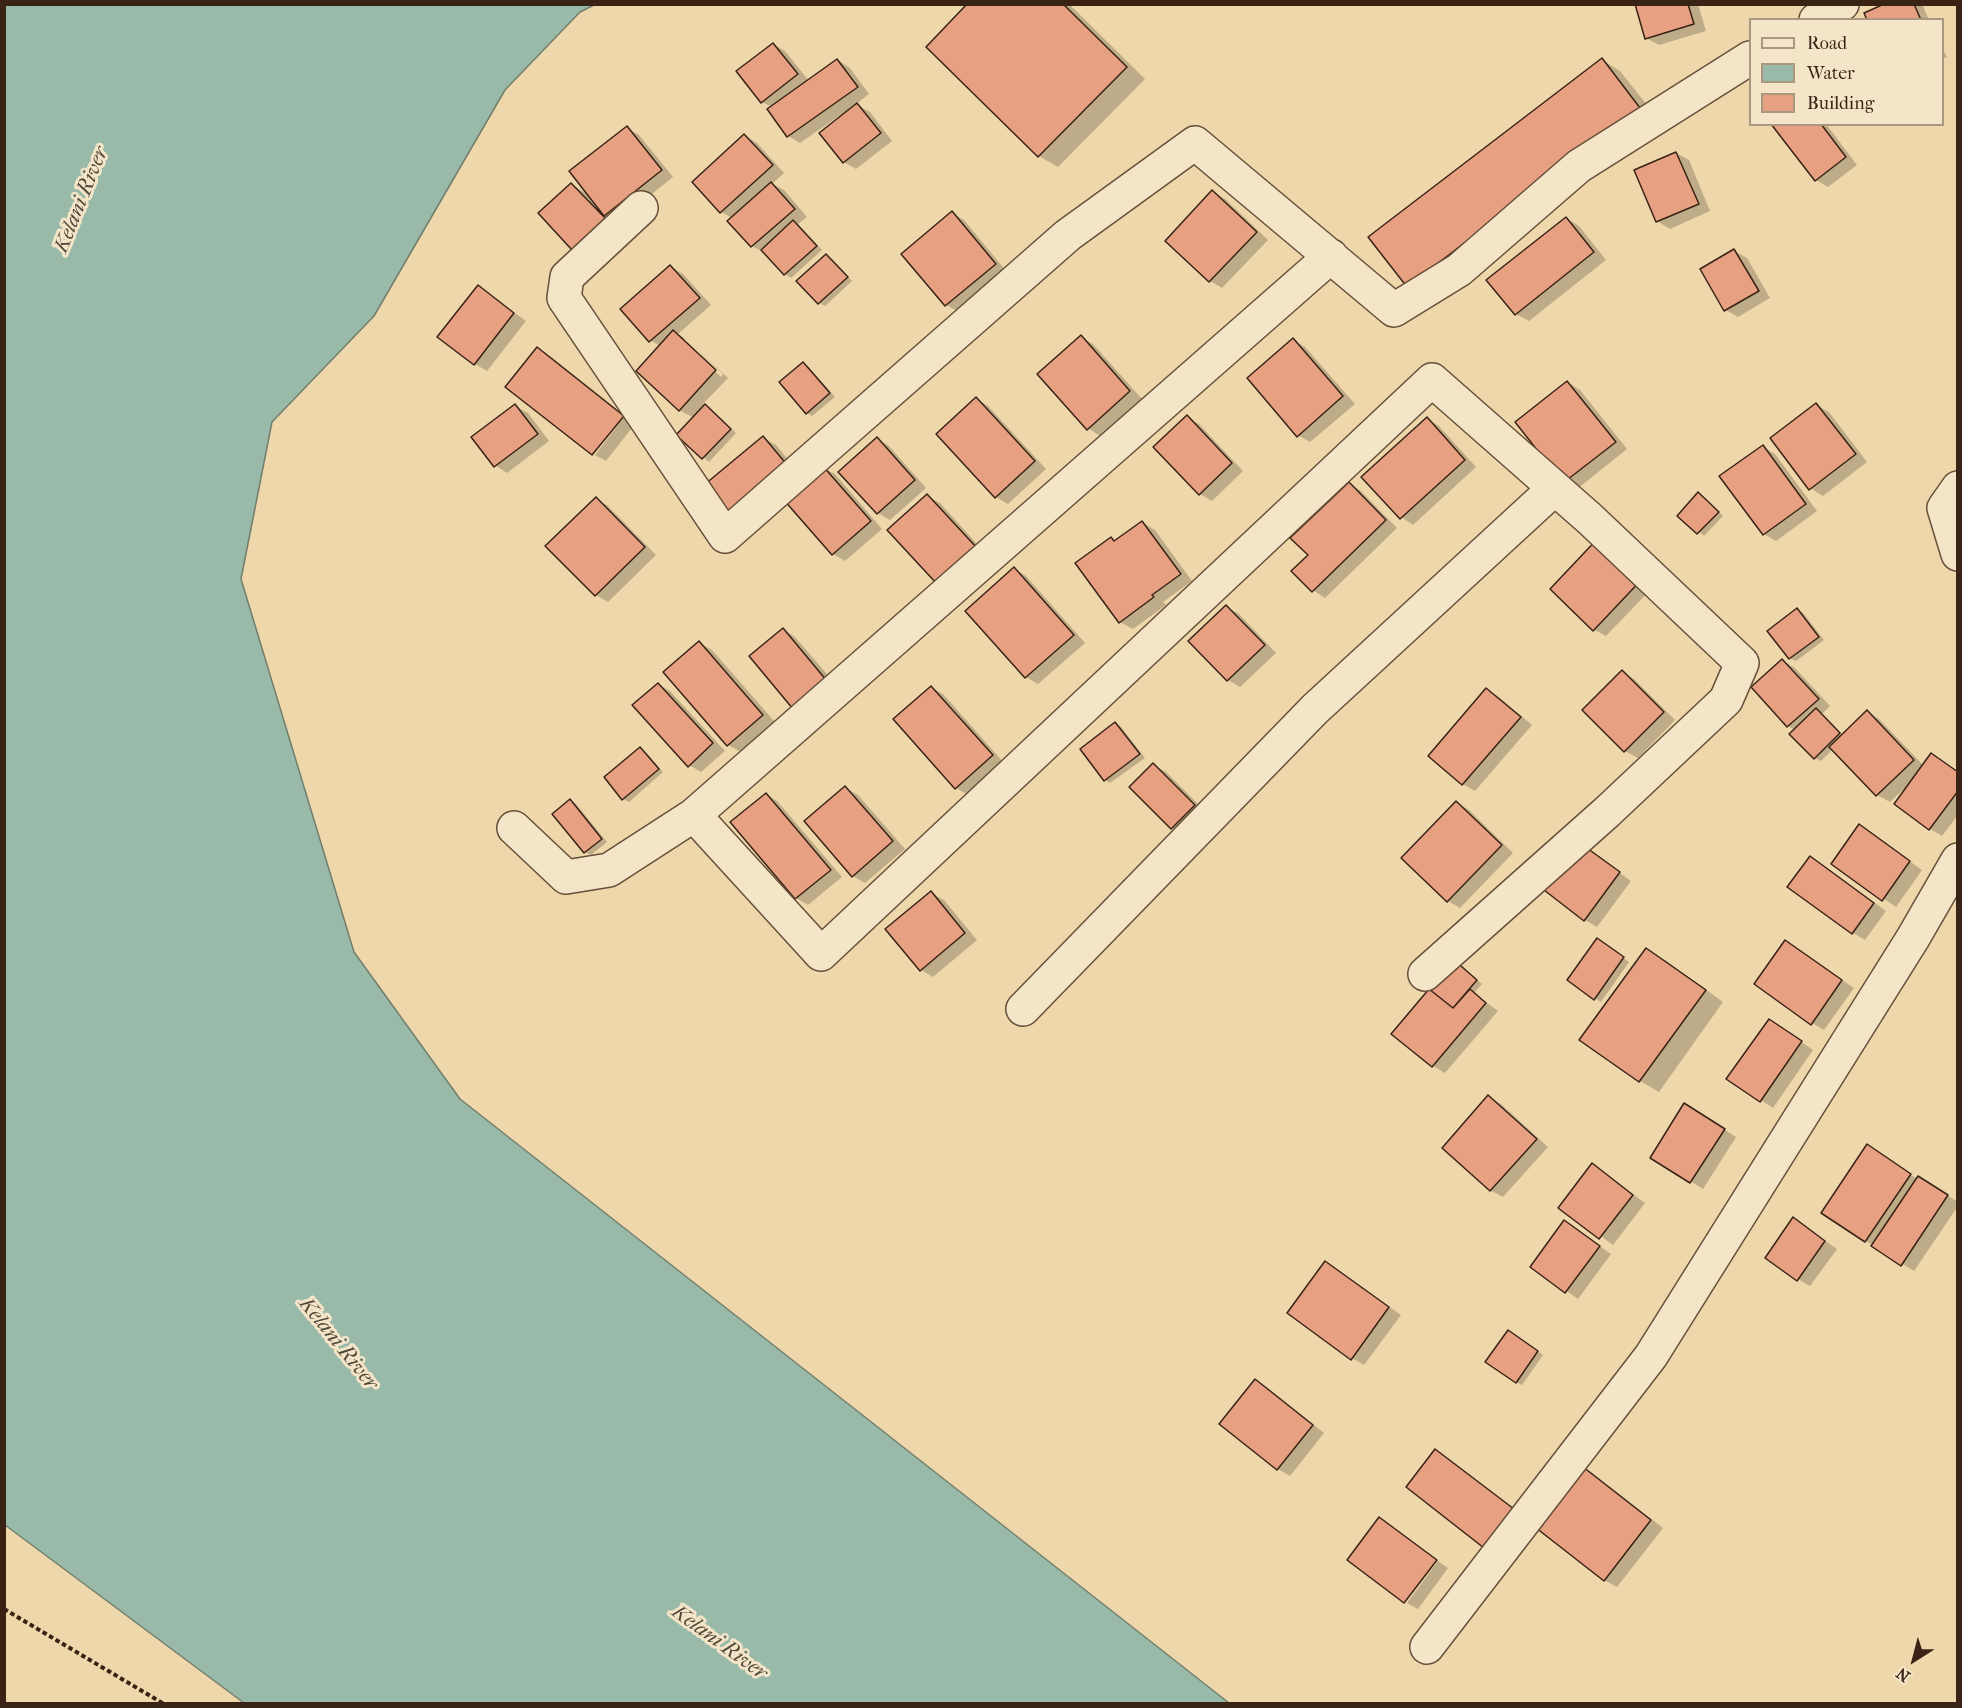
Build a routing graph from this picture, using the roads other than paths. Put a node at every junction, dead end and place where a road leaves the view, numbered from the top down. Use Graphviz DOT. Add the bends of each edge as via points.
graph roads {
  1 [pos="1842,4"];
  2 [pos="1819,18"];
  3 [pos="1749,59"];
  4 [pos="641,208"];
  5 [pos="1331,256"];
  6 [pos="1555,488"];
  7 [pos="1958,488"];
  8 [pos="1958,554"];
  9 [pos="694,815"];
  10 [pos="514,828"];
  11 [pos="1958,860"];
  12 [pos="1425,974"];
  13 [pos="1023,1010"];
  14 [pos="1427,1647"];
  1 -- 2 [label="street"];
  3 -- 5 [label="street" via="1579,166 1459,270 1394,310"];
  4 -- 5 [label="street" via="567,277 564,298 725,536 1068,235 1195,143"];
  5 -- 9 [label="street"];
  6 -- 9 [label="street" via="1432,380 821,954"];
  6 -- 12 [label="street" via="1742,663 1726,700"];
  6 -- 13 [label="street" via="1316,709"];
  7 -- 8 [label="street" via="1944,508"];
  9 -- 10 [label="street" via="609,870 566,877"];
  11 -- 14 [label="street" via="1650,1356"];
}
